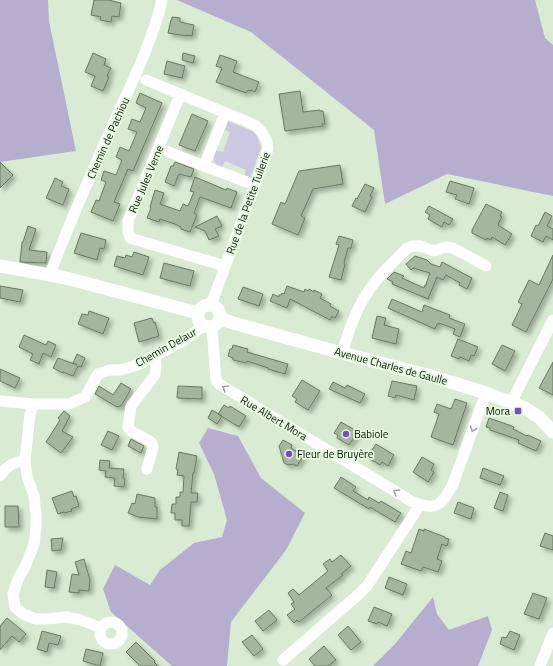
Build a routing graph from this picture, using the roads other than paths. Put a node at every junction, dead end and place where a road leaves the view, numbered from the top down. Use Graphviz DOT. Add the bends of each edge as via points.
graph roads {
  1 [pos="162,0"];
  2 [pos="146,80"];
  3 [pos="180,95"];
  4 [pos="225,114"];
  5 [pos="159,148"];
  6 [pos="204,166"];
  7 [pos="255,185"];
  8 [pos="0,266"];
  9 [pos="225,266"];
  10 [pos="486,266"];
  11 [pos="50,274"];
  12 [pos="211,305"];
  13 [pos="198,313"];
  14 [pos="553,320"];
  15 [pos="212,324"];
  16 [pos="342,353"];
  17 [pos="155,355"];
  18 [pos="486,393"];
  19 [pos="0,401"];
  20 [pos="511,403"];
  21 [pos="33,404"];
  22 [pos="553,432"];
  23 [pos="25,461"];
  24 [pos="147,468"];
  25 [pos="0,476"];
  26 [pos="420,505"];
  27 [pos="101,628"];
  28 [pos="553,633"];
  29 [pos="283,660"];
  30 [pos="540,666"];
  1 -- 11 [label="street, Chemin de Pachiou" via="145,54"];
  2 -- 3 [label="street, Rue de la Petite Tuilerie"];
  3 -- 4 [label="street, Rue de la Petite Tuilerie"];
  3 -- 5 [label="street, Rue Jules Verne"];
  4 -- 6 [label="street"];
  4 -- 7 [label="street, Rue de la Petite Tuilerie" via="255,125 264,135 268,147"];
  5 -- 6 [label="street"];
  5 -- 9 [label="street, Rue Jules Verne" via="128,222 130,238"];
  6 -- 7 [label="street"];
  7 -- 9 [label="street, Rue de la Petite Tuilerie"];
  8 -- 11 [label="street"];
  9 -- 12 [label="street, Rue de la Petite Tuilerie"];
  10 -- 16 [label="street" via="453,248 434,251 420,246 407,248 366,295"];
  11 -- 13 [label="street"];
  12 -- 13 [label="street" via="205,305"];
  12 -- 15 [label="street" via="217,307 221,316"];
  13 -- 15 [label="street" via="199,320"];
  14 -- 20 [label="street"];
  15 -- 16 [label="street, Avenue Charles de Gaulle" via="233,323"];
  15 -- 17 [label="street, Chemin Delaur"];
  26 -- 15 [label="street, Rue Albert Mora, one-way" via="219,384 216,380"];
  16 -- 18 [label="street, Avenue Charles de Gaulle"];
  17 -- 21 [label="street, Chemin Delaur" via="140,364 98,374 84,397 69,404"];
  17 -- 24 [label="street" via="155,375 131,406 128,427 151,442 153,447"];
  18 -- 20 [label="street, Avenue Charles de Gaulle"];
  18 -- 26 [label="street, one-way" via="447,497 440,504"];
  19 -- 21 [label="street, Chemin Delaur"];
  20 -- 22 [label="street, Avenue Charles de Gaulle" via="540,418"];
  21 -- 23 [label="street"];
  23 -- 25 [label="street" via="10,465"];
  23 -- 27 [label="street" via="34,496 36,527 34,544 13,594 15,607 23,614 36,619 66,616"];
  26 -- 29 [label="street" via="360,594"];
  28 -- 30 [label="street"];
}
